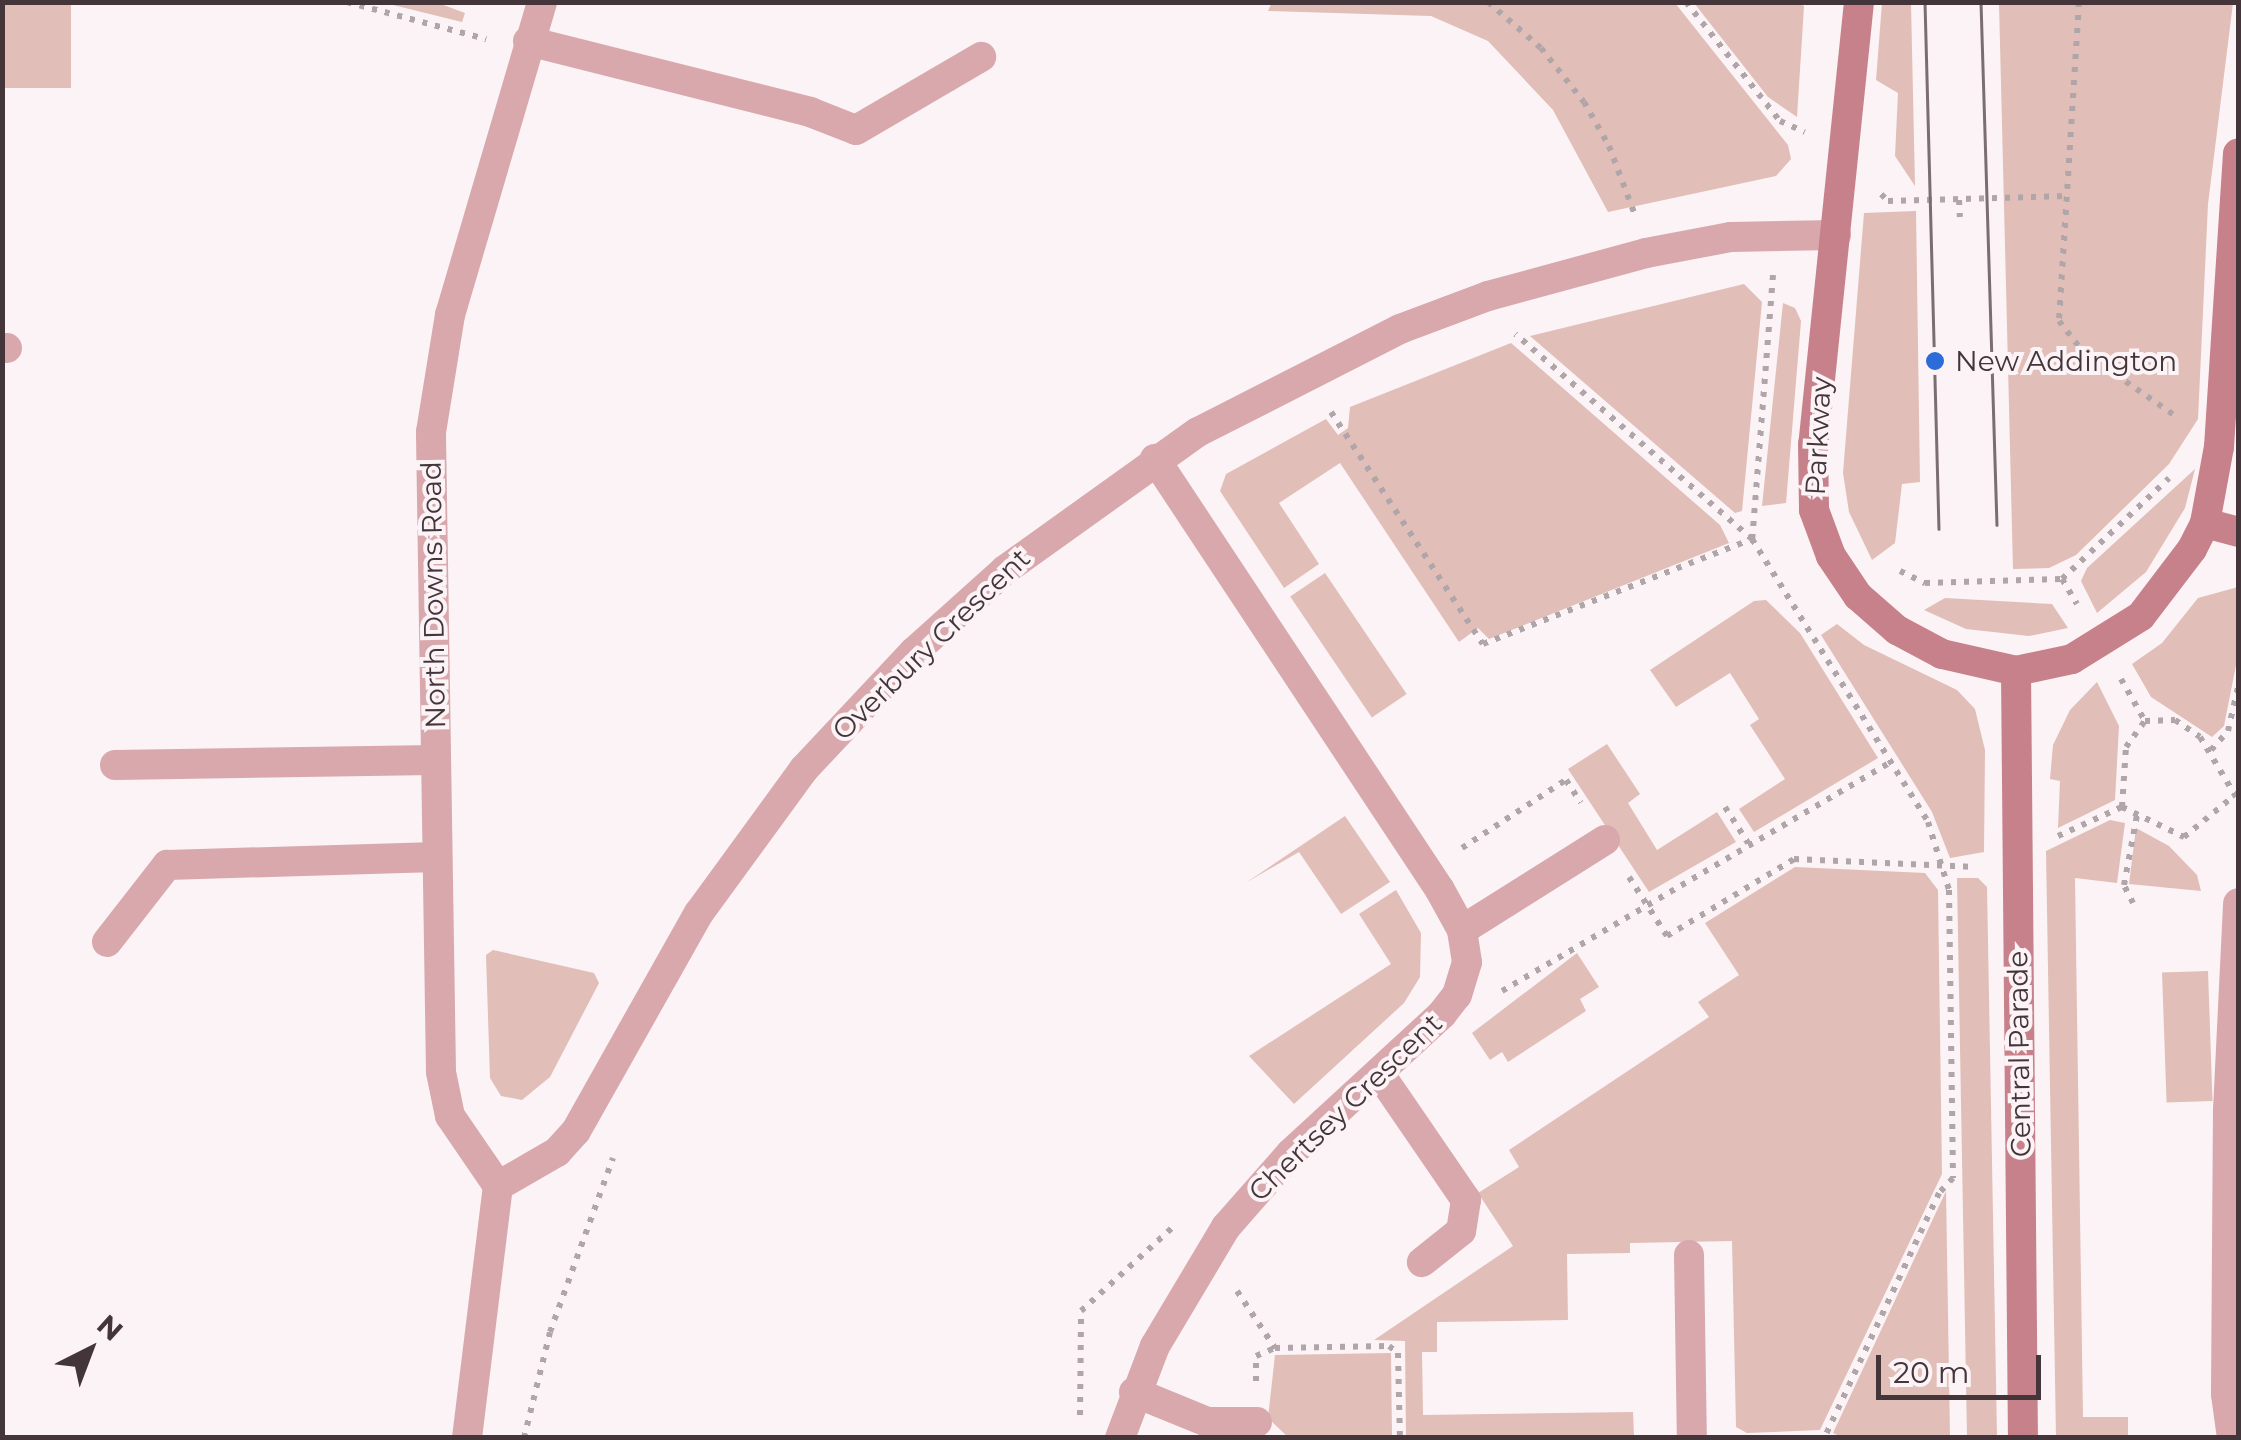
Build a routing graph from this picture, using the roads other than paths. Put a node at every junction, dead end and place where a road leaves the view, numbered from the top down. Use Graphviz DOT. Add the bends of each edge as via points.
graph roads {
  1 [pos="542,2"];
  2 [pos="1859,2"];
  3 [pos="527,45"];
  4 [pos="981,58"];
  5 [pos="2238,154"];
  6 [pos="1836,235"];
  7 [pos="1155,459"];
  8 [pos="2205,523"];
  9 [pos="2238,532"];
  10 [pos="2016,671"];
  11 [pos="435,760"];
  12 [pos="115,765"];
  13 [pos="1605,840"];
  14 [pos="437,856"];
  15 [pos="2238,903"];
  16 [pos="1462,930"];
  17 [pos="108,942"];
  18 [pos="1378,1073"];
  19 [pos="498,1186"];
  20 [pos="1690,1255"];
  21 [pos="1422,1262"];
  22 [pos="1134,1392"];
  23 [pos="1258,1422"];
  24 [pos="466,1438"];
  25 [pos="1120,1438"];
  26 [pos="1692,1438"];
  27 [pos="2023,1438"];
  28 [pos="2232,1438"];
  1 -- 3 [label="street, North Downs Road"];
  2 -- 6 [label="street, Parkway"];
  3 -- 4 [label="street" via="810,112 856,130"];
  3 -- 11 [label="street, North Downs Road" via="436,382 430,489"];
  5 -- 8 [label="street, Parkway" via="2219,447"];
  6 -- 7 [label="street, Overbury Crescent" via="1778,234 1646,253 1488,296 1310,370"];
  6 -- 10 [label="street, Parkway" via="1812,480 1820,532 1858,596 1897,630 1942,654"];
  7 -- 16 [label="street"];
  7 -- 19 [label="street, Overbury Crescent" via="1004,570 838,731 698,913 576,1131 557,1152"];
  8 -- 9 [label="street"];
  8 -- 10 [label="street, Parkway" via="2157,598 2102,645"];
  10 -- 27 [label="street, Central Parade"];
  11 -- 12 [label="street"];
  11 -- 14 [label="street, North Downs Road"];
  13 -- 16 [label="street"];
  14 -- 17 [label="street" via="166,865"];
  14 -- 19 [label="street, North Downs Road" via="442,1088 462,1140"];
  15 -- 28 [label="street" via="2228,1129 2226,1394"];
  16 -- 18 [label="street, Chertsey Crescent" via="1462,985 1442,1014"];
  18 -- 21 [label="street" via="1466,1200 1460,1231"];
  18 -- 22 [label="street, Chertsey Crescent" via="1291,1153 1207,1255"];
  19 -- 24 [label="street"];
  20 -- 26 [label="street"];
  22 -- 23 [label="street" via="1207,1422"];
  22 -- 25 [label="street, Chertsey Crescent"];
}
